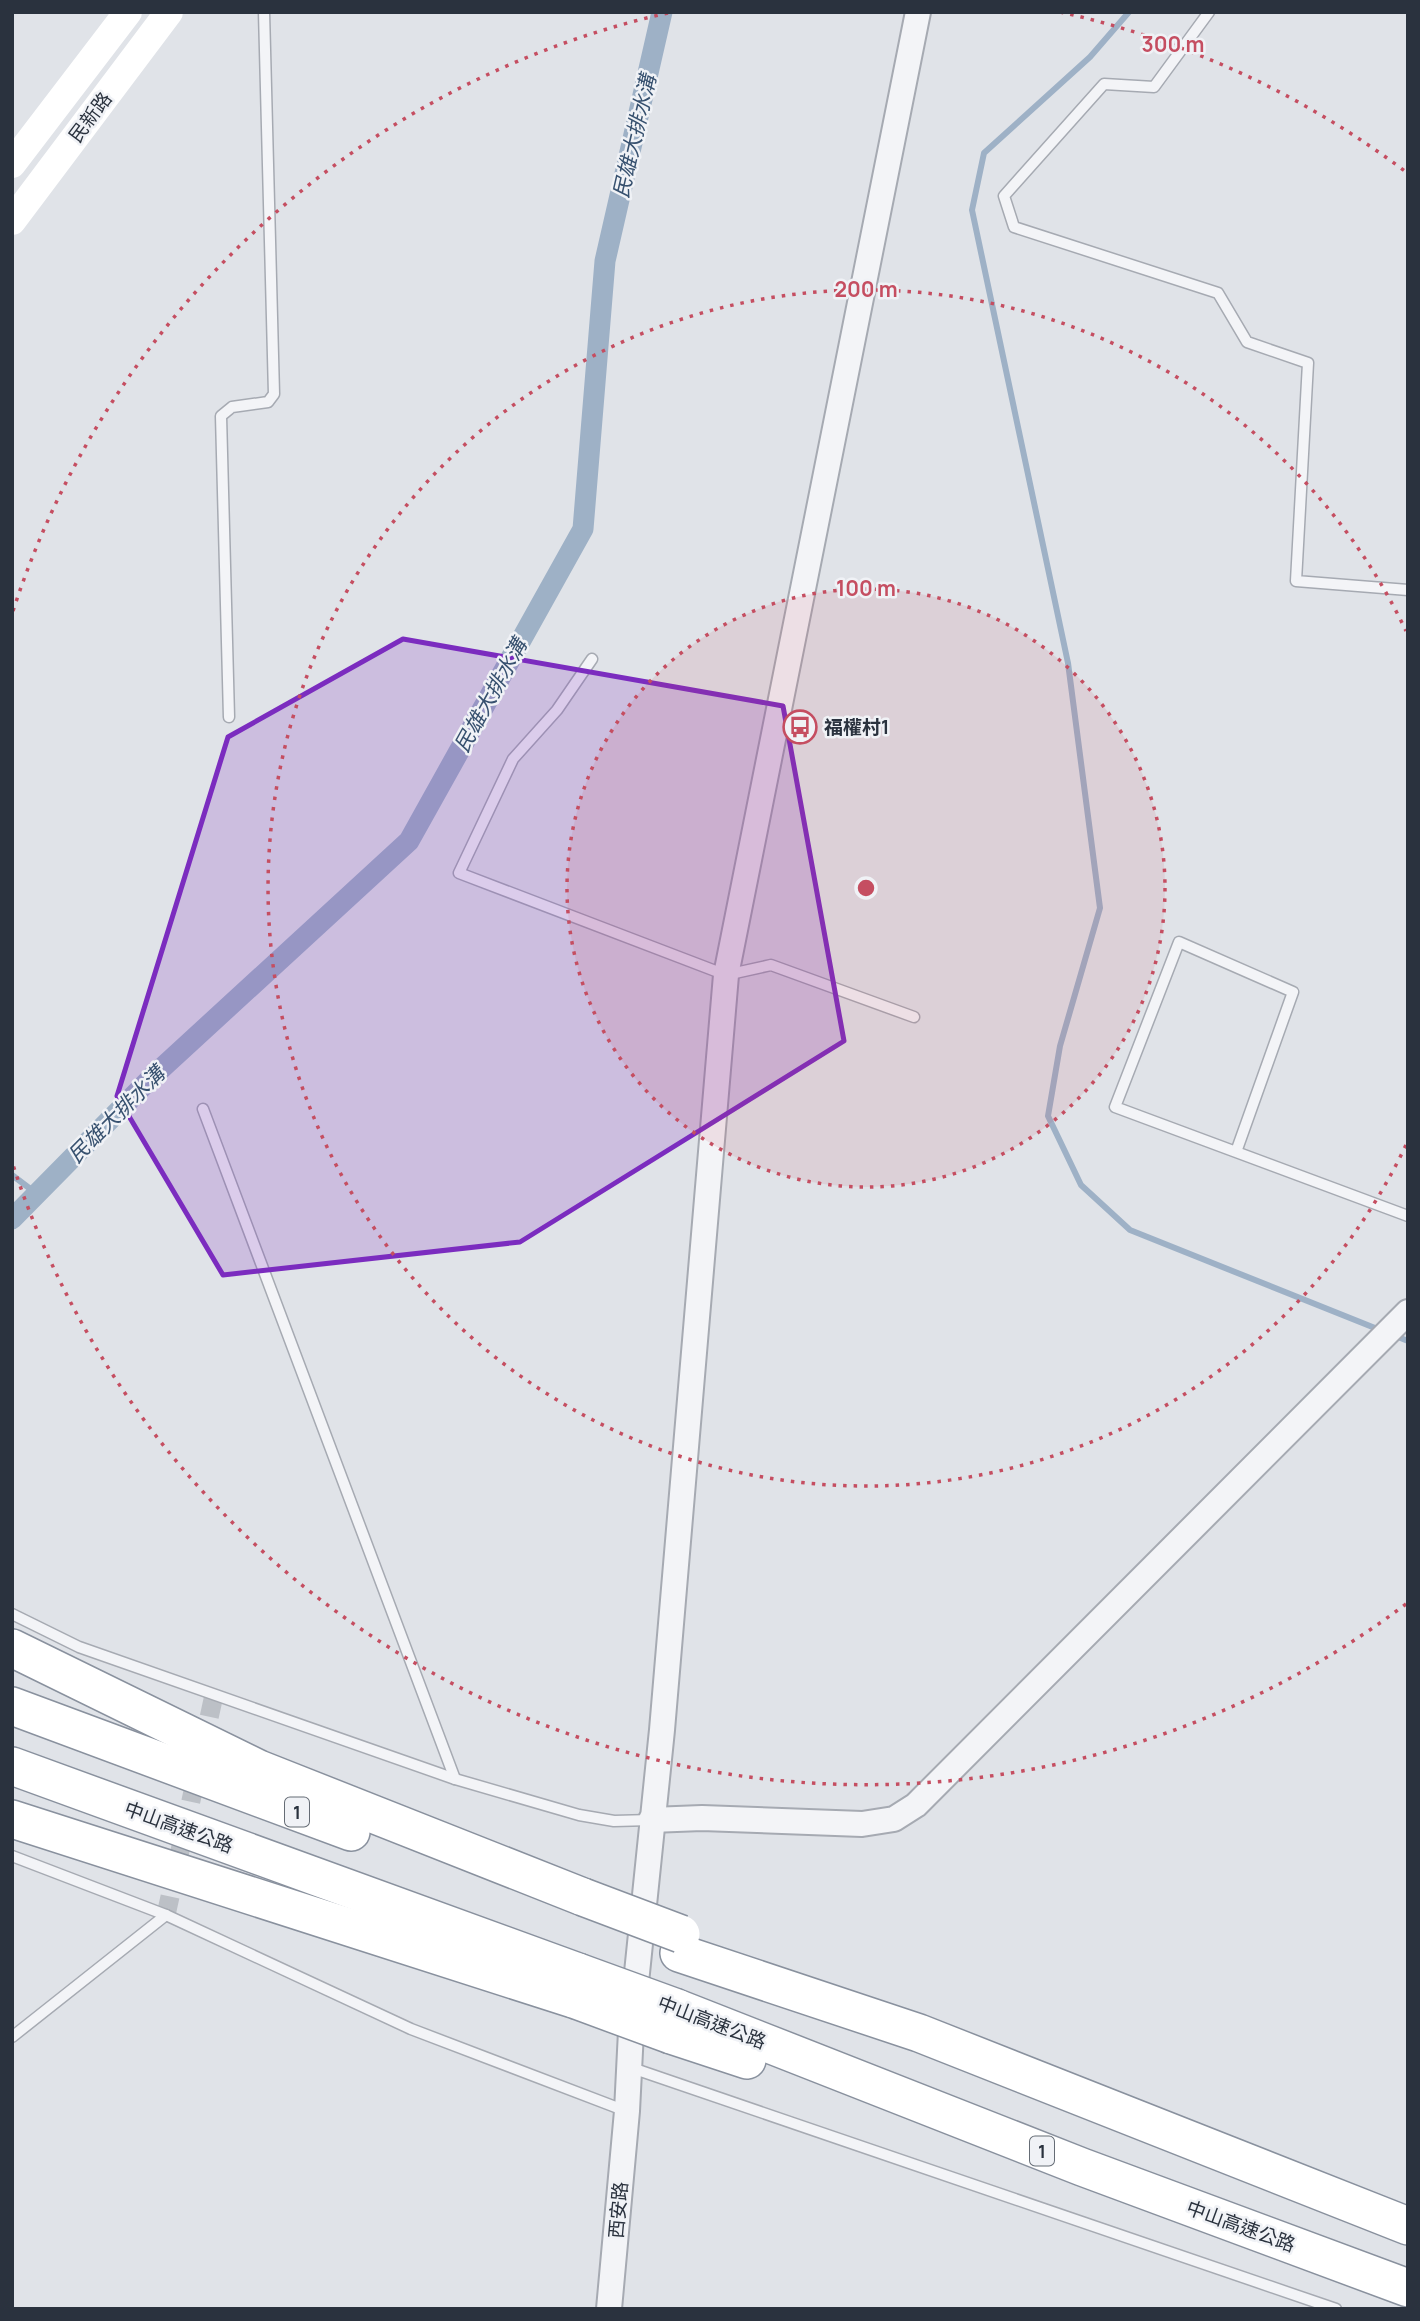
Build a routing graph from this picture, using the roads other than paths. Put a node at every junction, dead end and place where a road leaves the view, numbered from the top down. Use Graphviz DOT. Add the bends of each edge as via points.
graph roads {
  1 [pos="128,12"];
  2 [pos="169,12"];
  3 [pos="264,12"];
  4 [pos="918,12"];
  5 [pos="1209,12"];
  6 [pos="12,164"];
  7 [pos="12,222"];
  8 [pos="1408,590"];
  9 [pos="592,659"];
  10 [pos="229,717"];
  11 [pos="726,975"];
  12 [pos="914,1017"];
  13 [pos="203,1109"];
  14 [pos="1236,1153"];
  15 [pos="1408,1216"];
  16 [pos="1399,1322"];
  17 [pos="12,1614"];
  18 [pos="12,1648"];
  19 [pos="12,1706"];
  20 [pos="12,1766"];
  21 [pos="455,1779"];
  22 [pos="12,1819"];
  23 [pos="652,1820"];
  24 [pos="12,1856"];
  25 [pos="582,1907"];
  26 [pos="166,1915"];
  27 [pos="577,1986"];
  28 [pos="12,2037"];
  29 [pos="629,2067"];
  30 [pos="626,2111"];
  31 [pos="1408,2226"];
  32 [pos="1408,2288"];
  33 [pos="609,2309"];
  34 [pos="1336,2309"];
  1 -- 6 [label="main road, 民新路"];
  2 -- 7 [label="main road, 民新路"];
  3 -- 10 [label="lane" via="274,394 268,402 232,407 221,416"];
  4 -- 11 [label="street, 西安路"];
  5 -- 8 [label="lane" via="1154,87 1104,84 1004,196 1014,227 1218,293 1247,342 1308,363 1296,581"];
  9 -- 11 [label="lane" via="557,710 513,759 459,873"];
  11 -- 12 [label="lane" via="771,965"];
  11 -- 23 [label="street, 西安路"];
  13 -- 21 [label="lane"];
  14 -- 14 [label="lane" via="1293,992 1179,942 1115,1107"];
  14 -- 15 [label="lane"];
  16 -- 23 [label="street" via="916,1805 894,1819 862,1824"];
  17 -- 21 [label="lane" via="79,1647"];
  18 -- 25 [label="highway" via="259,1769"];
  19 -- 25 [label="highway, 1"];
  20 -- 27 [label="highway, 中山高速公路"];
  21 -- 23 [label="lane" via="579,1815 614,1821"];
  22 -- 27 [label="highway"];
  23 -- 29 [label="street, 西安路"];
  24 -- 26 [label="lane"];
  25 -- 31 [label="highway, 1" via="919,2033"];
  26 -- 28 [label="lane"];
  26 -- 30 [label="lane" via="411,2029"];
  27 -- 32 [label="highway, 中山高速公路 / 1, bridge" via="858,2095 911,2099"];
  29 -- 30 [label="street, 西安路"];
  29 -- 34 [label="lane"];
  30 -- 33 [label="street, 西安路"];
}
